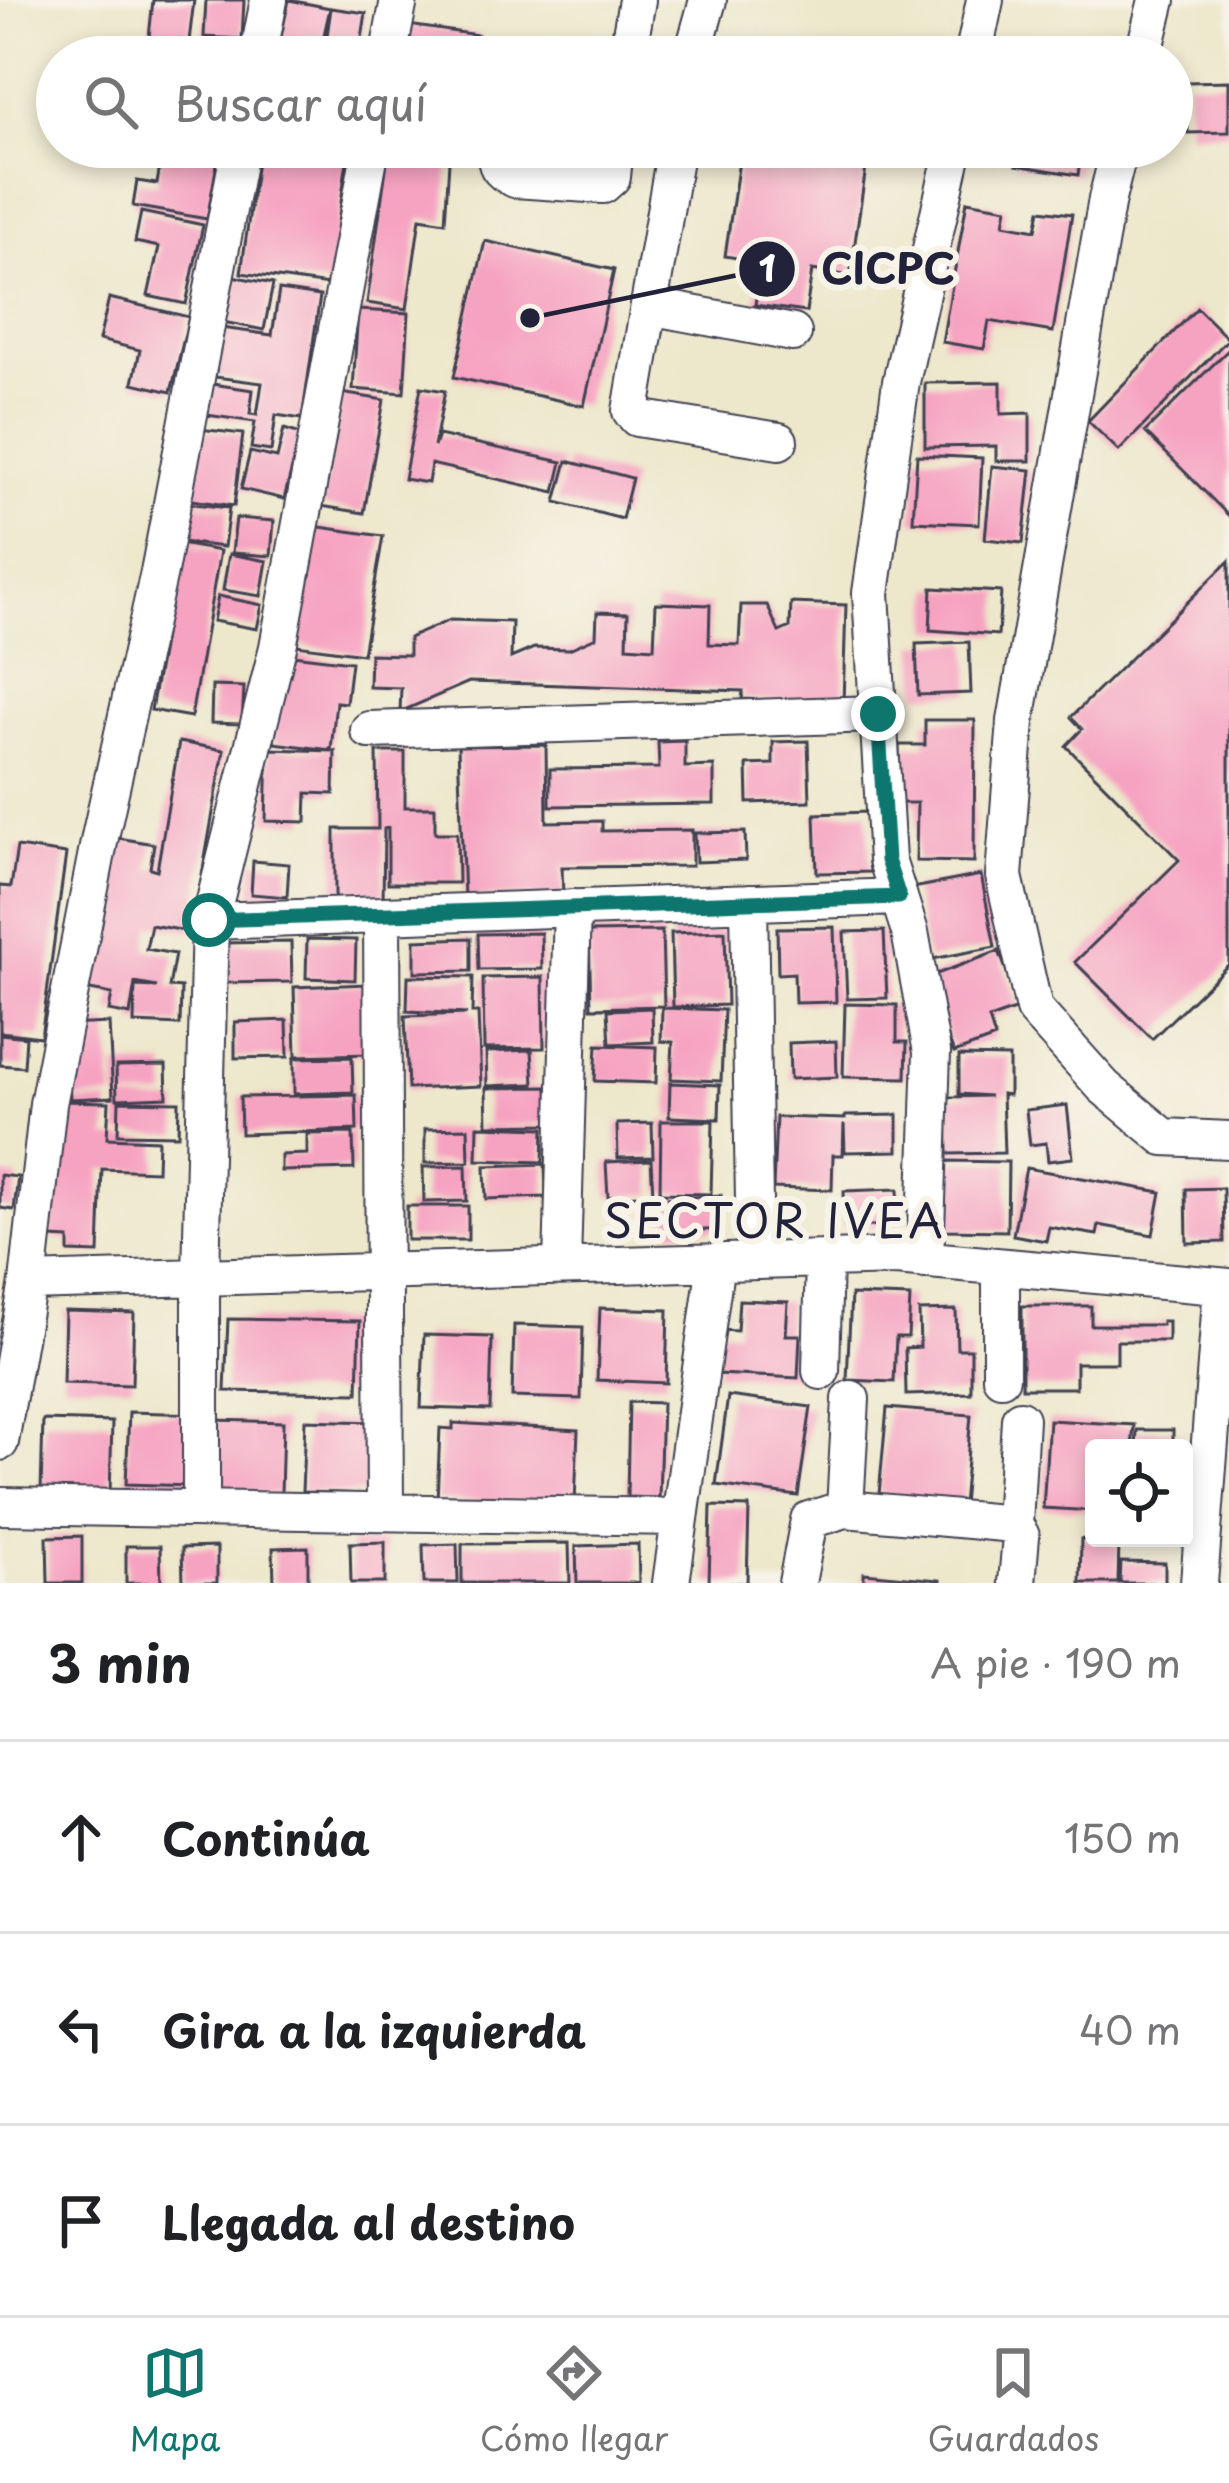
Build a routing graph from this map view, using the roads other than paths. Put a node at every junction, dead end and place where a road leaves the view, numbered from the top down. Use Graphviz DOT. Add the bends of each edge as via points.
graph roads {
  1 [pos="268,0"];
  2 [pos="399,0"];
  3 [pos="638,0"];
  4 [pos="708,0"];
  5 [pos="985,0"];
  6 [pos="1157,0"];
  7 [pos="262,36"];
  8 [pos="392,36"];
  9 [pos="631,36"];
  10 [pos="698,36"];
  11 [pos="977,36"];
  12 [pos="1148,36"];
  13 [pos="236,168"];
  14 [pos="367,168"];
  15 [pos="498,168"];
  16 [pos="613,168"];
  17 [pos="673,168"];
  18 [pos="949,168"];
  19 [pos="1115,168"];
  20 [pos="650,306"];
  21 [pos="793,333"];
  22 [pos="779,441"];
  23 [pos="878,714"];
  24 [pos="369,730"];
  25 [pos="899,897"];
  26 [pos="749,902"];
  27 [pos="572,908"];
  28 [pos="382,915"];
  29 [pos="209,920"];
  30 [pos="1229,1140"];
  31 [pos="824,1259"];
  32 [pos="925,1260"];
  33 [pos="754,1261"];
  34 [pos="716,1262"];
  35 [pos="562,1265"];
  36 [pos="1001,1267"];
  37 [pos="385,1271"];
  38 [pos="201,1275"];
  39 [pos="28,1282"];
  40 [pos="1225,1287"];
  41 [pos="821,1371"];
  42 [pos="1001,1377"];
  43 [pos="850,1399"];
  44 [pos="1020,1419"];
  45 [pos="0,1442"];
  46 [pos="0,1505"];
  47 [pos="845,1509"];
  48 [pos="201,1510"];
  49 [pos="385,1512"];
  50 [pos="678,1517"];
  51 [pos="1014,1525"];
  52 [pos="670,1583"];
  53 [pos="796,1583"];
  54 [pos="1017,1583"];
  55 [pos="1198,1583"];
  1 -- 7 [label="street"];
  2 -- 8 [label="street"];
  3 -- 9 [label="street"];
  4 -- 10 [label="street"];
  5 -- 11 [label="street"];
  6 -- 12 [label="street"];
  13 -- 39 [label="street" via="52,1082"];
  14 -- 29 [label="street" via="278,647"];
  15 -- 16 [label="street" via="515,179 603,185"];
  17 -- 20 [label="street"];
  18 -- 23 [label="street" via="901,382 871,592"];
  19 -- 30 [label="street" via="1016,721 1004,877 1034,1009 1103,1087 1164,1137"];
  20 -- 21 [label="street"];
  20 -- 22 [label="street" via="630,400 637,418"];
  23 -- 24 [label="street"];
  23 -- 25 [label="street" via="887,860"];
  25 -- 26 [label="street"];
  25 -- 32 [label="street" via="932,1052"];
  26 -- 27 [label="street"];
  26 -- 33 [label="street"];
  27 -- 28 [label="street"];
  27 -- 35 [label="street"];
  28 -- 29 [label="street"];
  28 -- 37 [label="street"];
  29 -- 38 [label="street"];
  31 -- 32 [label="street"];
  31 -- 33 [label="street"];
  31 -- 41 [label="street"];
  32 -- 36 [label="street"];
  33 -- 34 [label="street"];
  34 -- 35 [label="street"];
  34 -- 50 [label="street"];
  35 -- 37 [label="street"];
  36 -- 40 [label="street"];
  36 -- 42 [label="street"];
  37 -- 38 [label="street"];
  37 -- 49 [label="street"];
  38 -- 39 [label="street"];
  38 -- 48 [label="street"];
  39 -- 45 [label="street"];
  40 -- 55 [label="street"];
  43 -- 47 [label="street"];
  44 -- 51 [label="street"];
  46 -- 48 [label="street"];
  47 -- 51 [label="street"];
  47 -- 53 [label="street" via="809,1520"];
  48 -- 49 [label="street"];
  49 -- 50 [label="street"];
  50 -- 52 [label="street"];
  51 -- 54 [label="street" via="1022,1536"];
}
